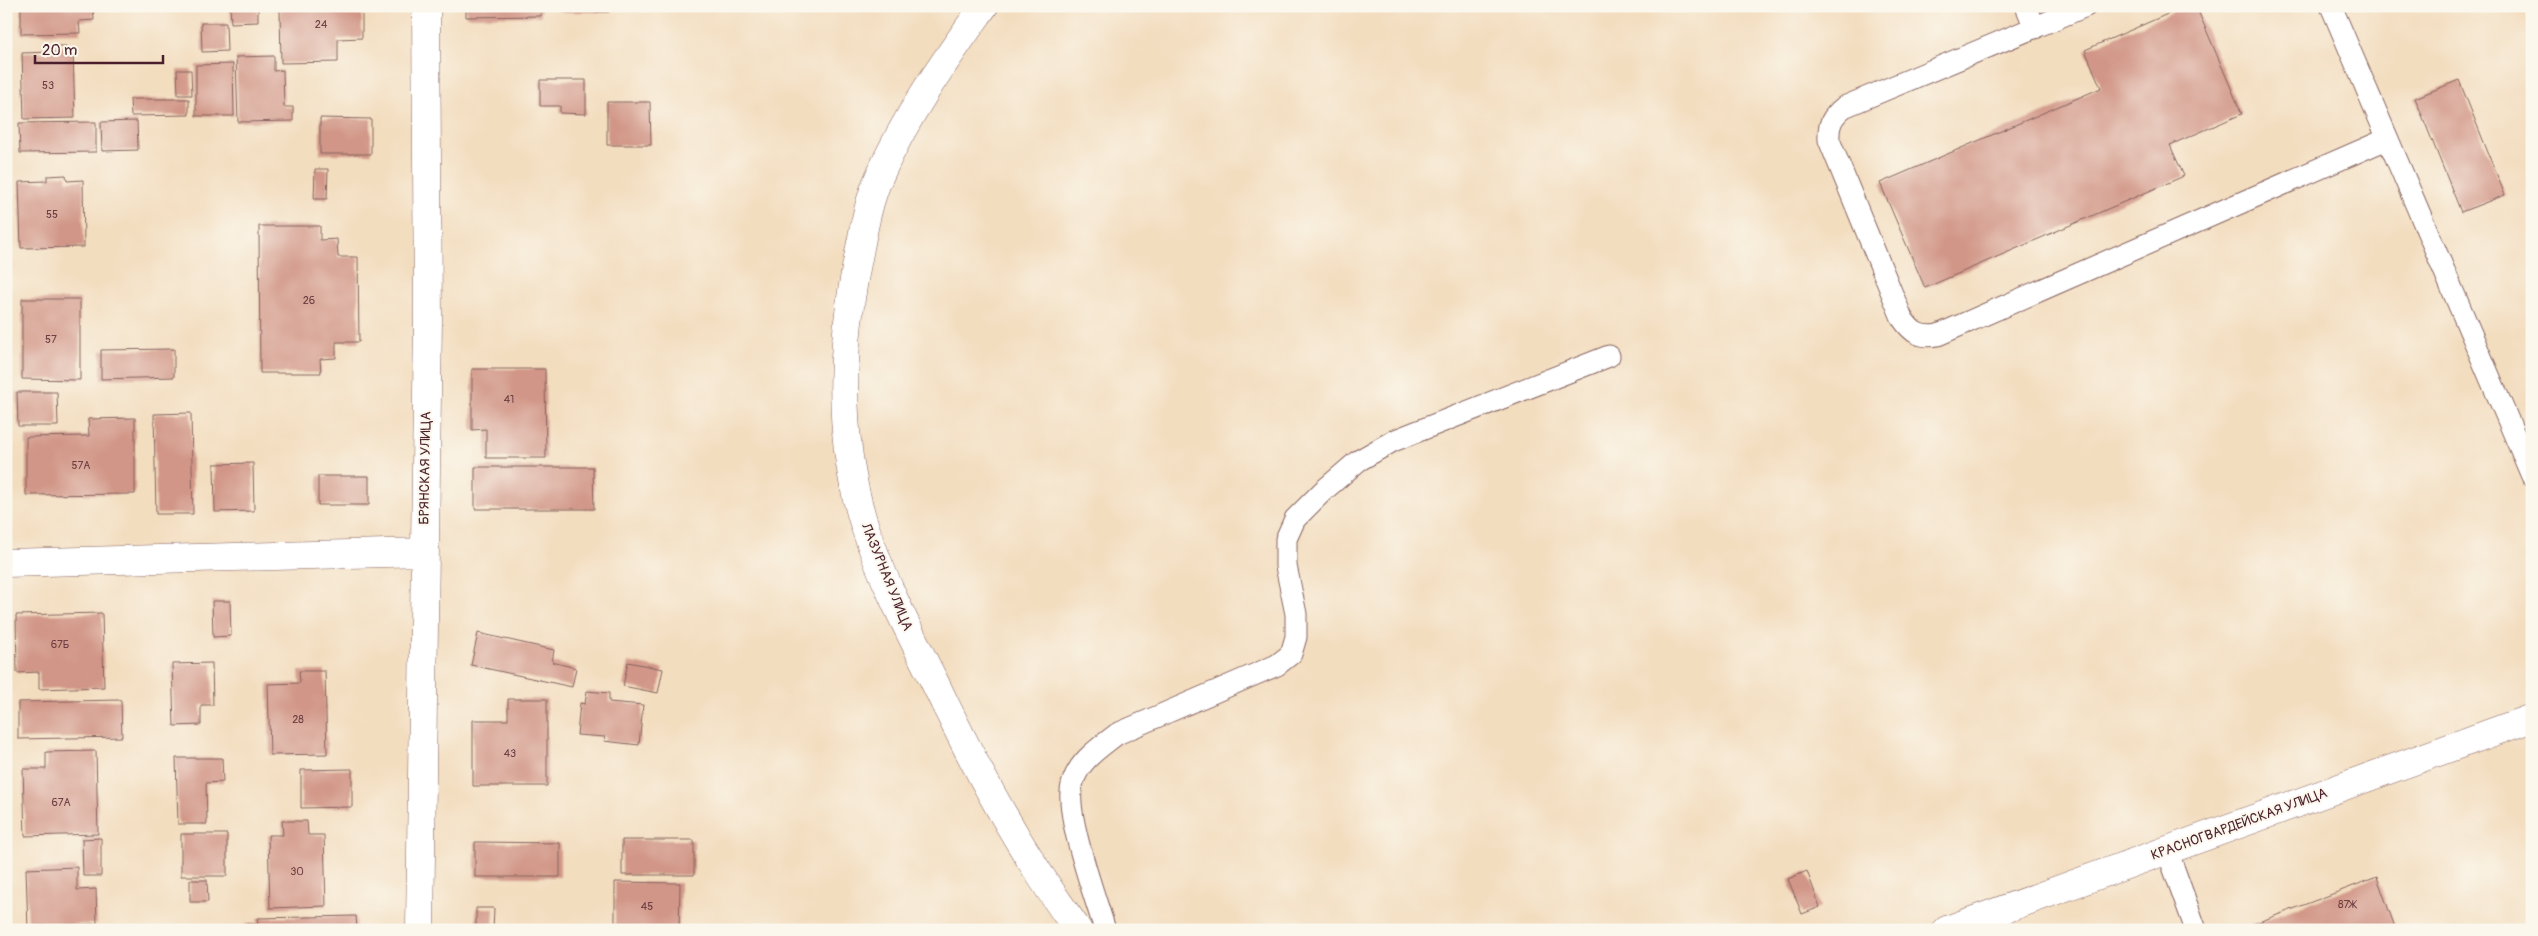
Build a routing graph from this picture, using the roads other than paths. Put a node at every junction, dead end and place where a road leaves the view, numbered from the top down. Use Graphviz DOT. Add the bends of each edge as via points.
graph roads {
  1 [pos="426,6"];
  2 [pos="984,6"];
  3 [pos="2026,6"];
  4 [pos="2086,6"];
  5 [pos="2331,6"];
  6 [pos="2035,28"];
  7 [pos="2387,139"];
  8 [pos="1609,356"];
  9 [pos="2532,476"];
  10 [pos="424,552"];
  11 [pos="6,563"];
  12 [pos="2532,718"];
  13 [pos="2167,850"];
  14 [pos="420,930"];
  15 [pos="1078,930"];
  16 [pos="1105,930"];
  17 [pos="1947,930"];
  18 [pos="2196,930"];
  1 -- 10 [label="street, БРЯНСКАЯ УЛИЦА" via="428,318"];
  2 -- 15 [label="street, ЛАЗУРНАЯ УЛИЦА" via="920,96 878,178 854,275 845,335 843,398 849,462 866,530 898,607 950,714 1019,842"];
  3 -- 6 [label="lane"];
  4 -- 6 [label="lane"];
  5 -- 7 [label="lane"];
  6 -- 7 [label="lane" via="1844,107 1828,128 1829,140 1902,318 1911,331 1925,337 1938,335"];
  7 -- 9 [label="lane"];
  8 -- 16 [label="lane" via="1393,441 1358,461 1295,519 1286,539 1286,566 1296,614 1296,637 1291,654 1277,665 1117,734 1079,767 1072,785 1071,805"];
  10 -- 11 [label="street"];
  10 -- 14 [label="street, БРЯНСКАЯ УЛИЦА"];
  12 -- 13 [label="street, КРАСНОГВАРДЕЙСКАЯ УЛИЦА"];
  13 -- 17 [label="street, КРАСНОГВАРДЕЙСКАЯ УЛИЦА"];
  13 -- 18 [label="lane"];
}
